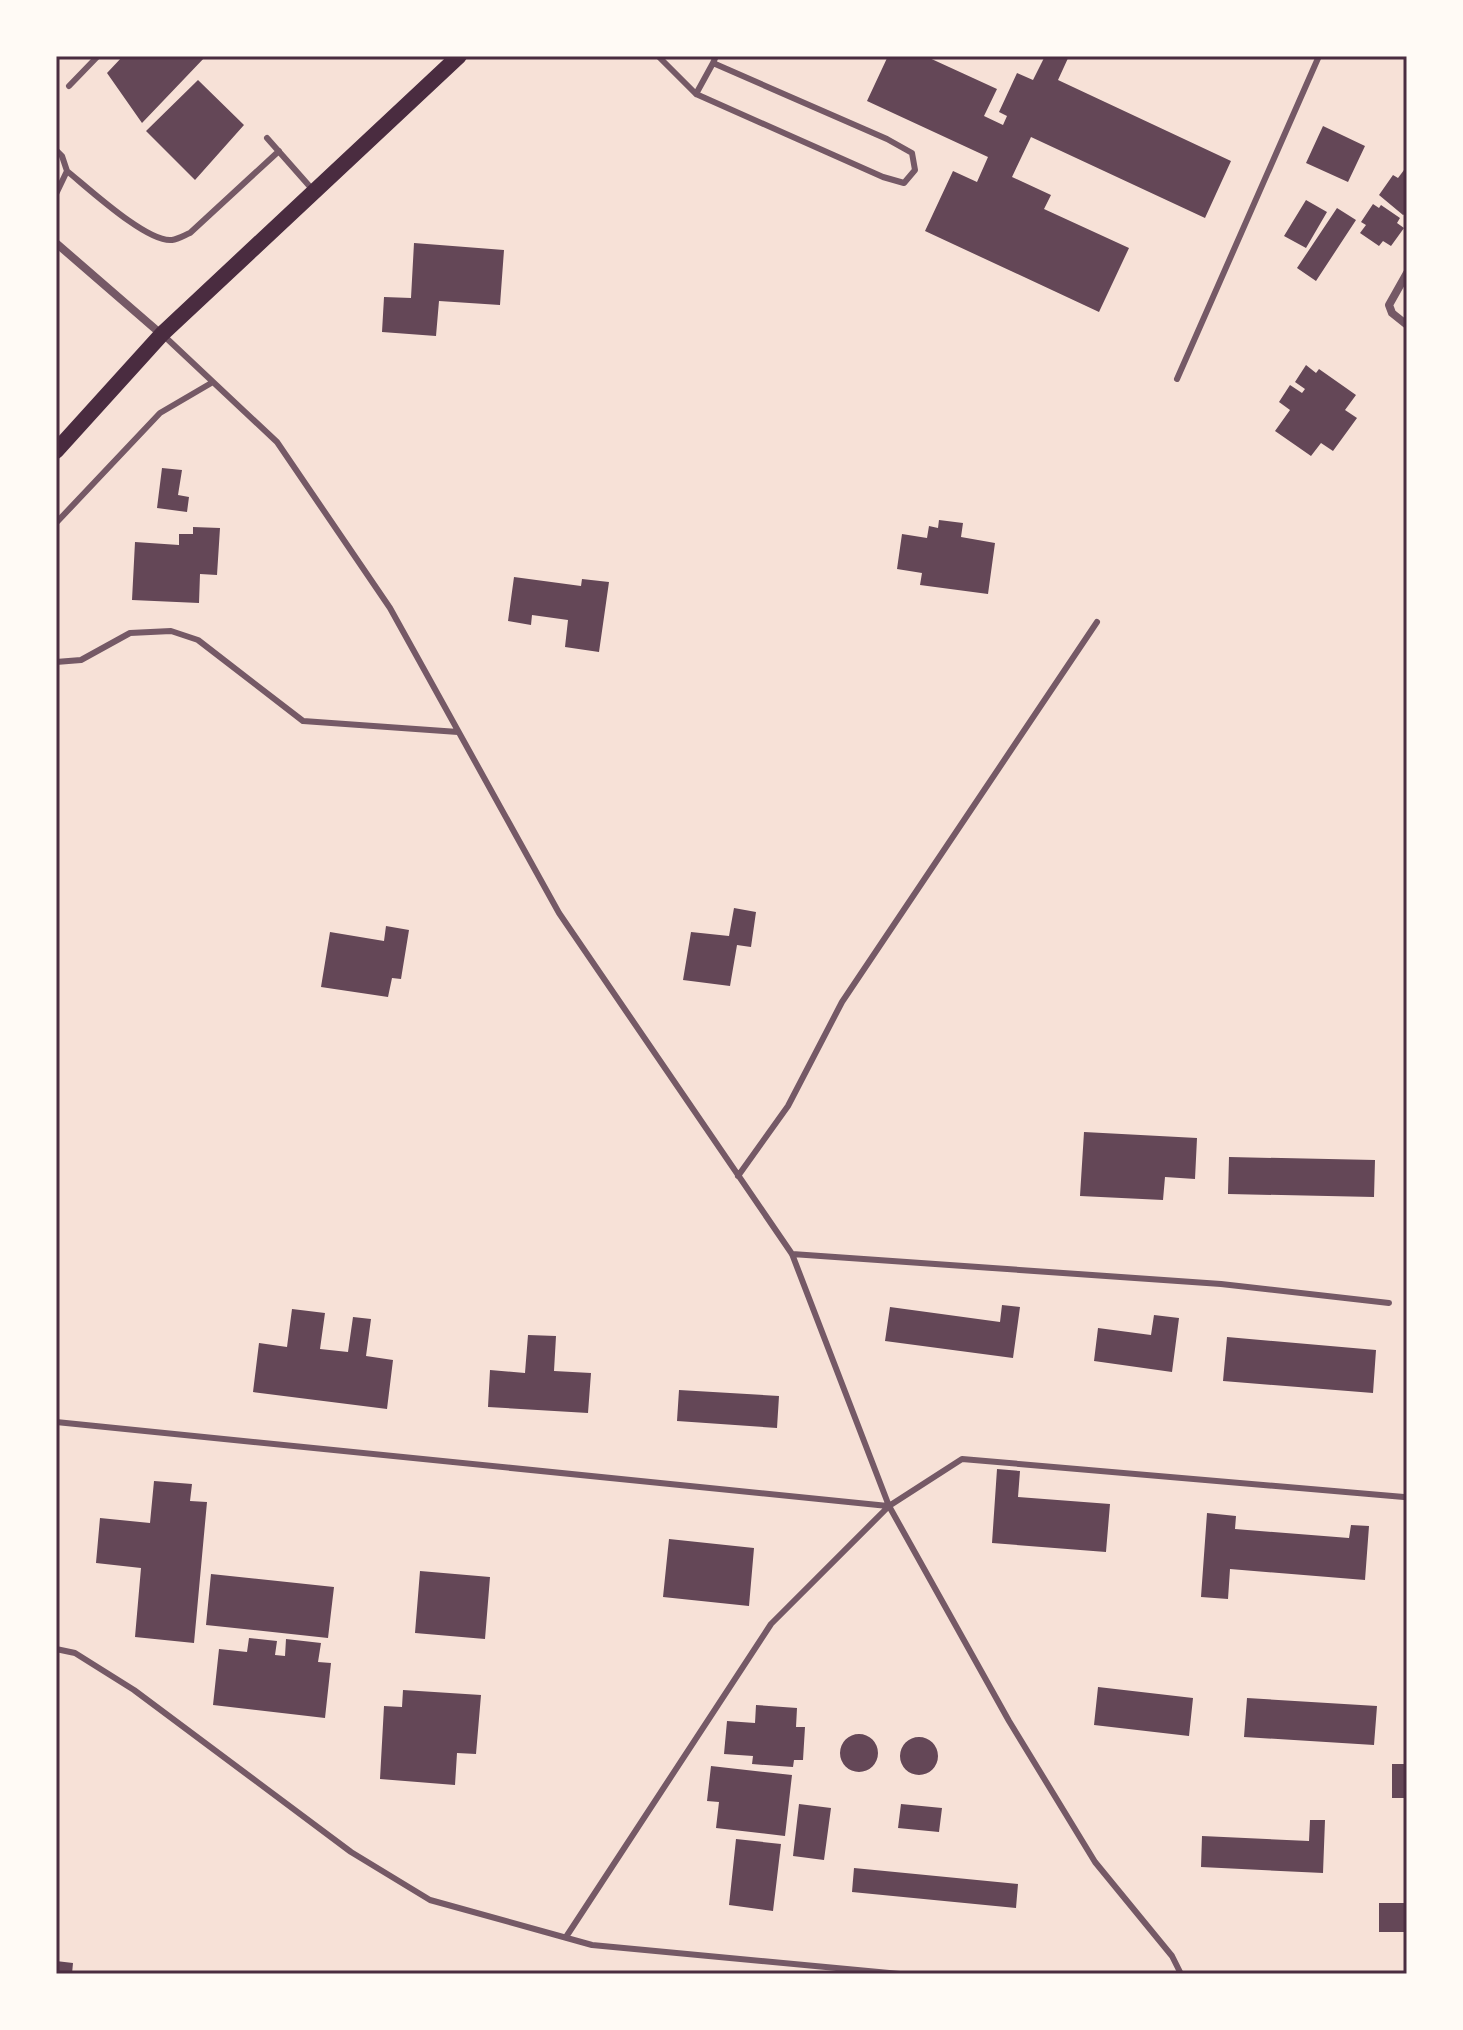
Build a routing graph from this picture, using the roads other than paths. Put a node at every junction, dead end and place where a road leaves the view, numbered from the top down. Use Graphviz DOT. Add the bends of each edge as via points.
graph roads {
  1 [pos="98,56"];
  2 [pos="459,56"];
  3 [pos="658,56"];
  4 [pos="1319,56"];
  5 [pos="714,60"];
  6 [pos="69,86"];
  7 [pos="696,94"];
  8 [pos="267,138"];
  9 [pos="56,150"];
  10 [pos="279,151"];
  11 [pos="67,171"];
  12 [pos="314,192"];
  13 [pos="56,194"];
  14 [pos="56,243"];
  15 [pos="1407,273"];
  16 [pos="1407,325"];
  17 [pos="162,334"];
  18 [pos="1177,379"];
  19 [pos="213,382"];
  20 [pos="56,451"];
  21 [pos="56,523"];
  22 [pos="1097,622"];
  23 [pos="56,662"];
  24 [pos="458,732"];
  25 [pos="738,1176"];
  26 [pos="792,1254"];
  27 [pos="1389,1303"];
  28 [pos="56,1422"];
  29 [pos="1404,1497"];
  30 [pos="889,1506"];
  31 [pos="56,1649"];
  32 [pos="566,1937"];
  33 [pos="900,1974"];
  34 [pos="1181,1974"];
  1 -- 6 [label="lane"];
  2 -- 12 [label="main road"];
  3 -- 7 [label="lane"];
  4 -- 18 [label="lane"];
  5 -- 7 [label="lane"];
  5 -- 7 [label="lane" via="887,139 912,153 915,170 904,183 883,177"];
  8 -- 10 [label="lane"];
  9 -- 11 [label="lane"];
  10 -- 11 [label="lane" via="190,233 171,240 142,229"];
  10 -- 12 [label="lane"];
  11 -- 13 [label="lane"];
  12 -- 17 [label="main road"];
  14 -- 17 [label="street"];
  15 -- 16 [label="street" via="1389,305"];
  17 -- 19 [label="lane"];
  17 -- 20 [label="main road"];
  19 -- 21 [label="lane" via="160,413"];
  19 -- 24 [label="lane" via="277,442 390,608"];
  22 -- 25 [label="lane" via="842,1002 788,1106"];
  23 -- 24 [label="lane" via="81,660 130,633 171,631 198,640 303,721"];
  24 -- 25 [label="lane" via="559,913"];
  25 -- 26 [label="lane"];
  26 -- 27 [label="lane" via="1221,1284"];
  26 -- 30 [label="lane"];
  28 -- 30 [label="lane"];
  29 -- 30 [label="lane" via="962,1459"];
  30 -- 32 [label="lane" via="771,1624"];
  30 -- 34 [label="lane" via="1095,1862"];
  31 -- 32 [label="lane" via="75,1653 134,1690 351,1852 430,1900"];
  32 -- 33 [label="lane" via="592,1945"];
}
